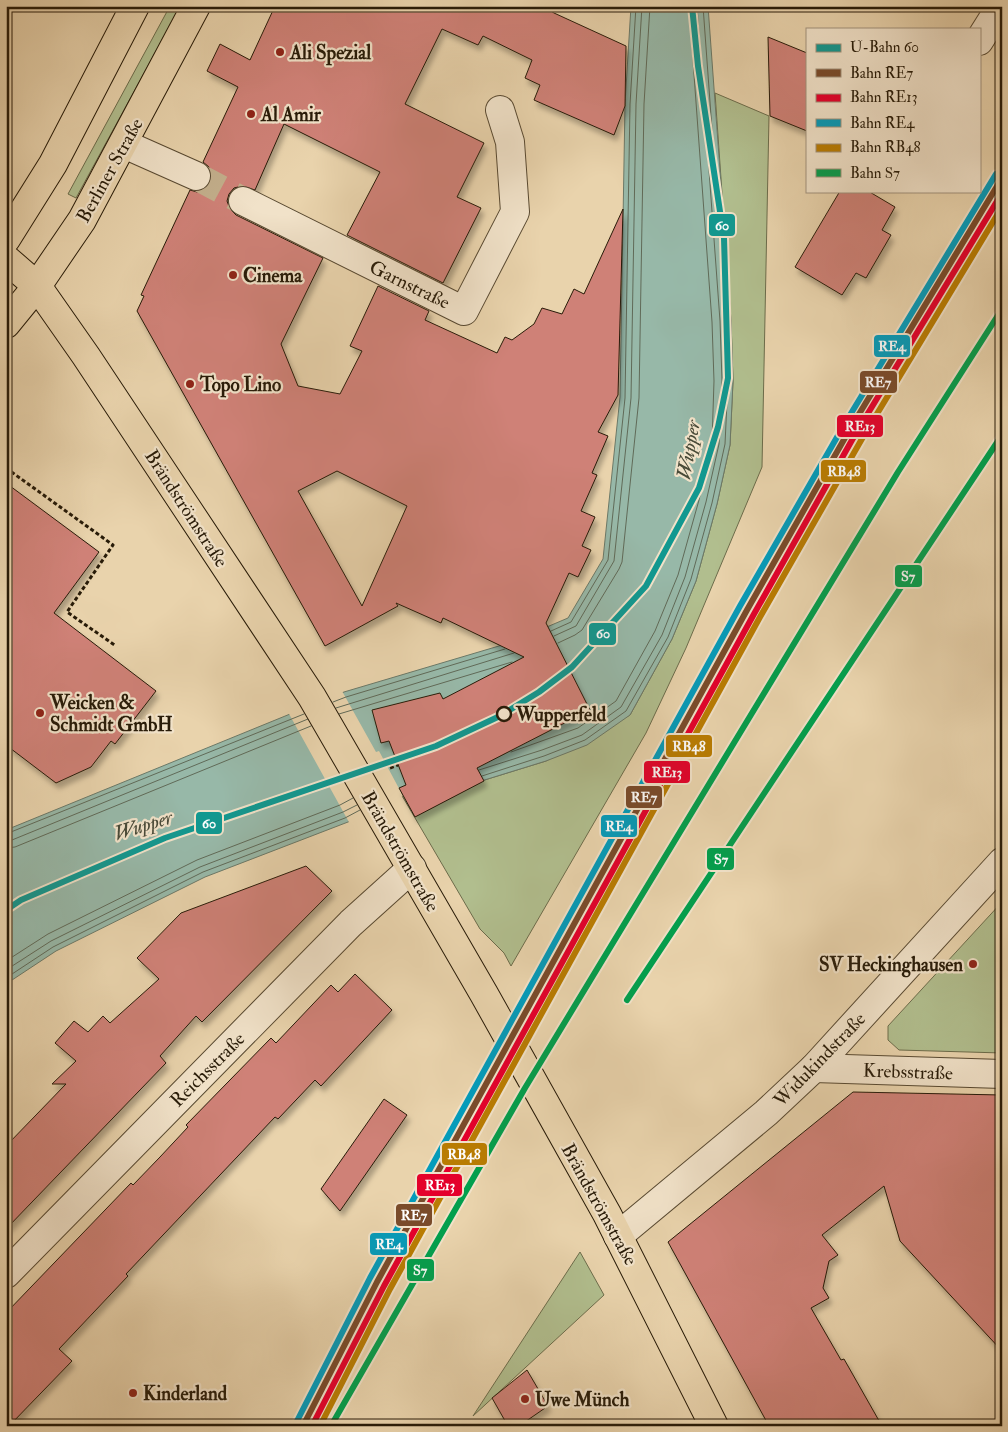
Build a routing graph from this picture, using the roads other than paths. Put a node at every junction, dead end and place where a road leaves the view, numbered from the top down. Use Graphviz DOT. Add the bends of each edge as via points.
graph roads {
  1 [pos="135,6"];
  2 [pos="196,6"];
  3 [pos="1001,6"];
  4 [pos="980,39"];
  5 [pos="500,110"];
  6 [pos="124,144"];
  7 [pos="196,176"];
  8 [pos="243,201"];
  9 [pos="6,239"];
  10 [pos="6,259"];
  11 [pos="37,286"];
  12 [pos="6,324"];
  13 [pos="1002,862"];
  14 [pos="412,868"];
  15 [pos="814,1068"];
  16 [pos="1002,1074"];
  17 [pos="612,1225"];
  18 [pos="6,1274"];
  19 [pos="714,1426"];
  1 -- 9 [label="main road" via="53,164"];
  2 -- 6 [label="main road, Berliner Straße"];
  3 -- 4 [label="street"];
  5 -- 8 [label="street, Garnstraße" via="510,142 514,212 464,311"];
  6 -- 7 [label="street"];
  6 -- 11 [label="main road, Berliner Straße" via="82,220"];
  10 -- 11 [label="main road, Brändströmstraße"];
  11 -- 12 [label="main road, Berliner Straße"];
  11 -- 14 [label="main road, Brändströmstraße" via="312,697"];
  13 -- 15 [label="street, Widukindstraße"];
  14 -- 17 [label="main road, Brändströmstraße"];
  14 -- 18 [label="street, Reichsstraße" via="351,923"];
  15 -- 16 [label="street, Krebsstraße"];
  15 -- 17 [label="street, Widukindstraße" via="766,1113"];
  17 -- 19 [label="main road, Brändströmstraße"];
}
